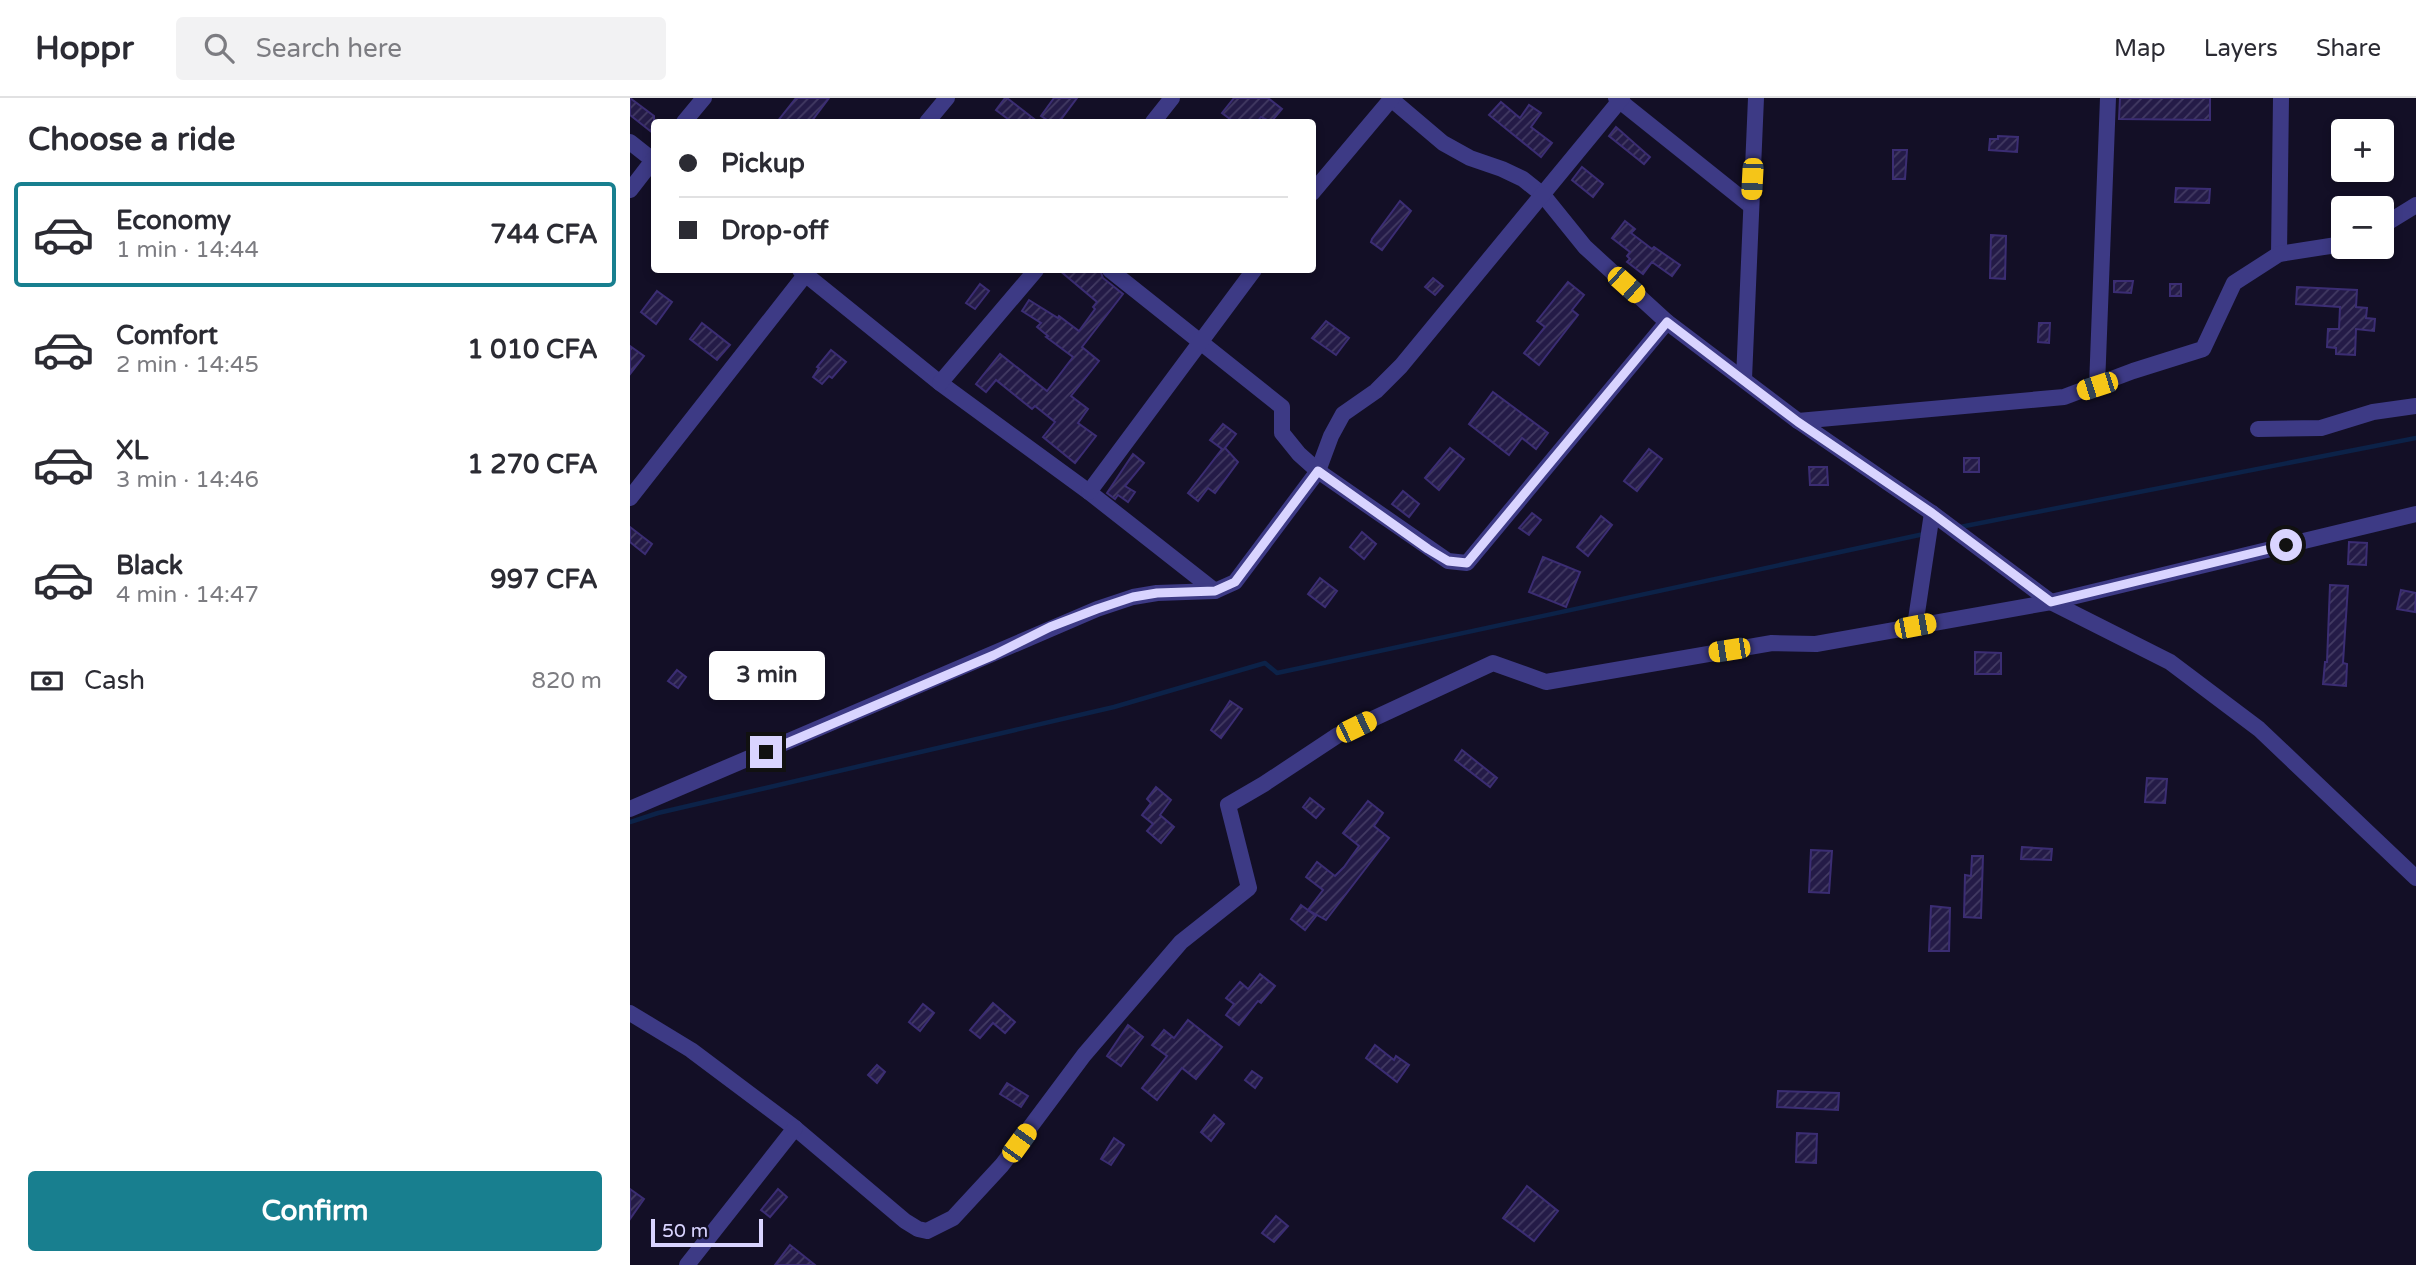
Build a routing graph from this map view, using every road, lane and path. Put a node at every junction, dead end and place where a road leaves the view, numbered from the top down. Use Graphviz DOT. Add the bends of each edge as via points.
graph roads {
  1 [pos="704,98"];
  2 [pos="947,98"];
  3 [pos="1172,98"];
  4 [pos="1756,98"];
  5 [pos="2108,98"];
  6 [pos="2281,98"];
  7 [pos="1391,99"];
  8 [pos="1619,99"];
  9 [pos="686,119"];
  10 [pos="937,119"];
  11 [pos="1155,119"];
  12 [pos="630,142"];
  13 [pos="651,158"];
  14 [pos="651,164"];
  15 [pos="1316,188"];
  16 [pos="630,190"];
  17 [pos="1543,195"];
  18 [pos="2416,205"];
  19 [pos="1751,206"];
  20 [pos="2394,219"];
  21 [pos="2331,246"];
  22 [pos="2279,254"];
  23 [pos="803,273"];
  24 [pos="807,273"];
  25 [pos="1033,273"];
  26 [pos="1114,273"];
  27 [pos="1252,273"];
  28 [pos="1667,322"];
  29 [pos="1202,340"];
  30 [pos="1744,379"];
  31 [pos="940,383"];
  32 [pos="2097,386"];
  33 [pos="2416,405"];
  34 [pos="1798,422"];
  35 [pos="2258,429"];
  36 [pos="1318,471"];
  37 [pos="1089,492"];
  38 [pos="630,498"];
  39 [pos="1932,513"];
  40 [pos="2416,514"];
  41 [pos="1215,591"];
  42 [pos="2051,602"];
  43 [pos="1915,626"];
  44 [pos="630,809"];
  45 [pos="2416,878"];
  46 [pos="630,1013"];
  47 [pos="795,1128"];
  48 [pos="687,1265"];
  1 -- 9 [label="street"];
  2 -- 10 [label="street"];
  3 -- 11 [label="street"];
  4 -- 19 [label="street"];
  5 -- 32 [label="street"];
  6 -- 22 [label="street"];
  7 -- 15 [label="street"];
  7 -- 17 [label="street" via="1443,143 1523,179"];
  8 -- 17 [label="street"];
  8 -- 19 [label="street"];
  12 -- 13 [label="street"];
  14 -- 16 [label="street"];
  17 -- 28 [label="street" via="1585,247"];
  17 -- 36 [label="street" via="1401,366 1343,414"];
  18 -- 20 [label="street"];
  19 -- 30 [label="street"];
  21 -- 22 [label="street"];
  22 -- 32 [label="street" via="2234,283 2203,349"];
  23 -- 38 [label="street"];
  24 -- 31 [label="street"];
  25 -- 31 [label="street"];
  26 -- 29 [label="street"];
  27 -- 29 [label="street"];
  28 -- 30 [label="street"];
  28 -- 36 [label="street" via="1467,563 1448,561 1428,549"];
  29 -- 36 [label="street" via="1282,407 1282,433"];
  29 -- 37 [label="street"];
  30 -- 34 [label="street"];
  31 -- 37 [label="street"];
  32 -- 34 [label="street" via="2064,397"];
  33 -- 35 [label="street" via="2321,428"];
  34 -- 39 [label="street"];
  36 -- 41 [label="street" via="1235,582"];
  37 -- 41 [label="street"];
  39 -- 42 [label="street"];
  39 -- 43 [label="street"];
  40 -- 42 [label="street"];
  41 -- 44 [label="street" via="1145,595 1097,609"];
  42 -- 43 [label="street"];
  42 -- 45 [label="street" via="2170,662 2259,729"];
  43 -- 47 [label="street" via="1816,644 1772,643 1546,682 1493,663 1338,736 1227,805 1249,888 1181,942 1084,1055 1002,1165 953,1218 935,1229 918,1230 905,1221"];
  46 -- 47 [label="street" via="691,1050"];
  47 -- 48 [label="street"];
}
